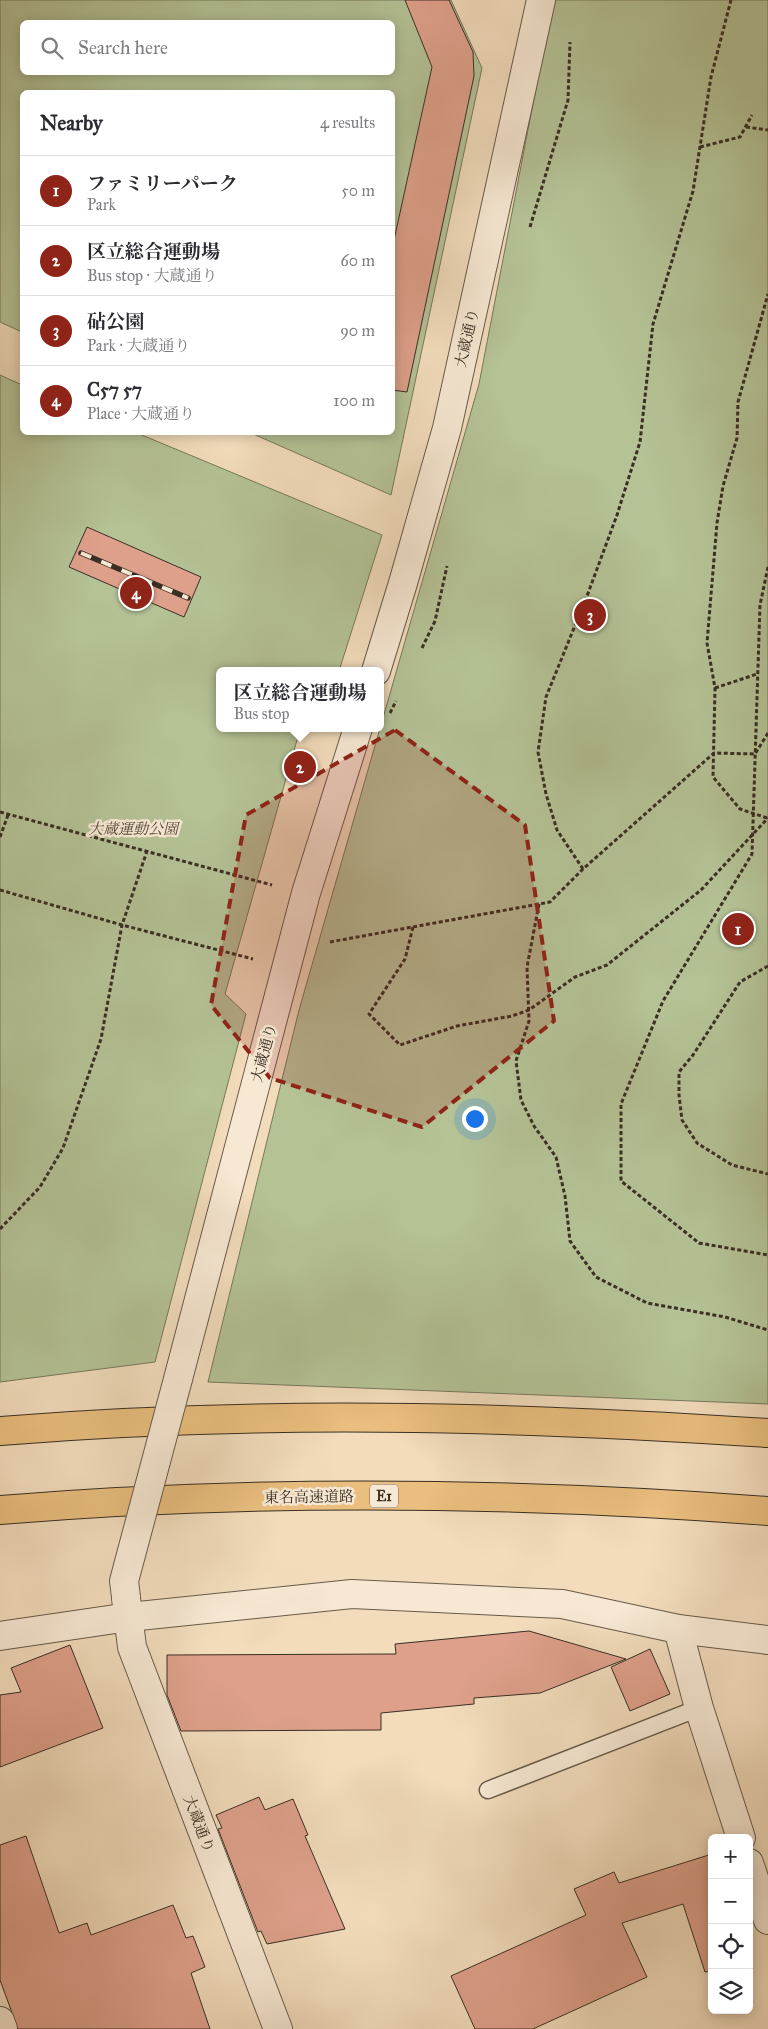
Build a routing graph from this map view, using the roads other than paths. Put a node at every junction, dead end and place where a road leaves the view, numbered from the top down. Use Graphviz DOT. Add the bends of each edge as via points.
graph roads {
  1 [pos="541,0"];
  2 [pos="377,667"];
  3 [pos="357,732"];
  4 [pos="0,1431"];
  5 [pos="768,1432"];
  6 [pos="0,1510"];
  7 [pos="768,1511"];
  8 [pos="127,1607"];
  9 [pos="678,1629"];
  10 [pos="0,1636"];
  11 [pos="768,1640"];
  12 [pos="699,1708"];
  13 [pos="488,1790"];
  14 [pos="740,1834"];
  15 [pos="753,1874"];
  16 [pos="768,1920"];
  17 [pos="0,2021"];
  18 [pos="4,2029"];
  19 [pos="278,2029"];
  1 -- 2 [label="street, 大蔵通り" via="446,428"];
  3 -- 8 [label="street, 大蔵通り, bridge" via="306,893 124,1581"];
  4 -- 5 [label="highway" via="267,1418 466,1418"];
  6 -- 7 [label="highway, 東名高速道路 / E1" via="266,1497 460,1496 661,1503"];
  8 -- 9 [label="street" via="352,1594 562,1604"];
  8 -- 10 [label="street"];
  8 -- 19 [label="street, 大蔵通り" via="132,1647"];
  9 -- 11 [label="street"];
  9 -- 12 [label="street"];
  12 -- 13 [label="lane"];
  12 -- 14 [label="street"];
  15 -- 16 [label="street"];
  17 -- 18 [label="street"];
}
